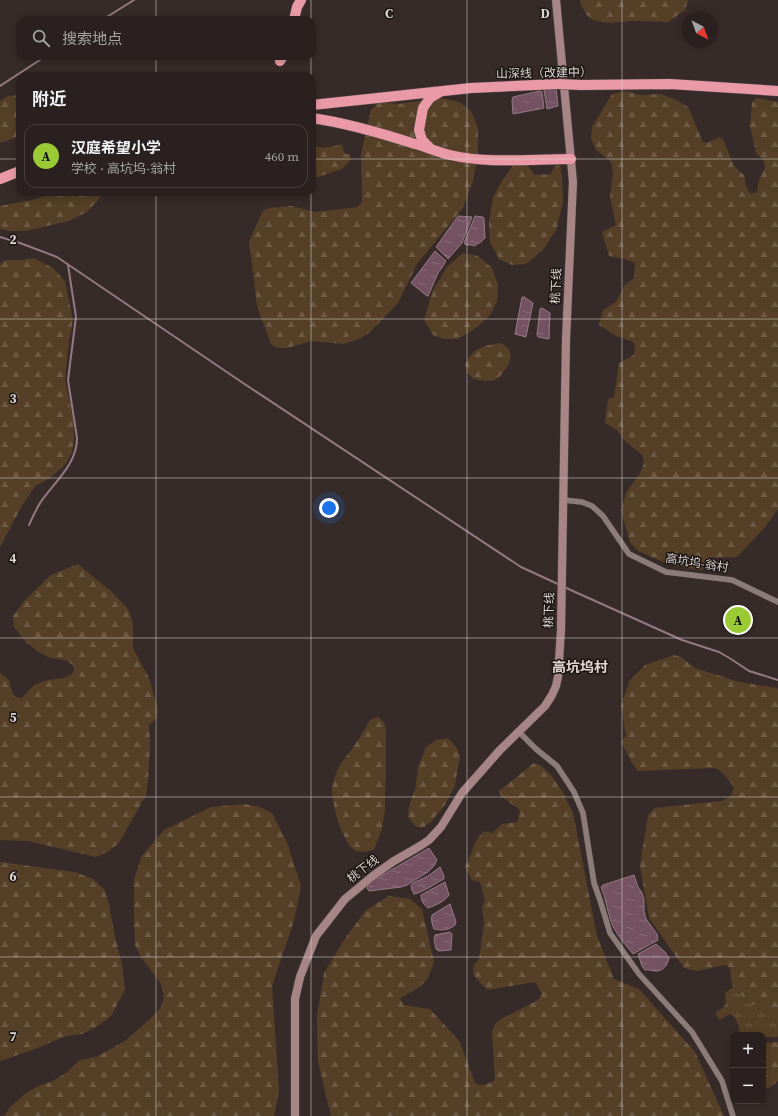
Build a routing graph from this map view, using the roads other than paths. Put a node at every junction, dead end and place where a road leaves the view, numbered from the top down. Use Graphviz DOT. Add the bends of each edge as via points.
graph roads {
  1 [pos="300,0"];
  2 [pos="556,0"];
  3 [pos="295,16"];
  4 [pos="443,91"];
  5 [pos="778,91"];
  6 [pos="316,105"];
  7 [pos="316,119"];
  8 [pos="430,148"];
  9 [pos="571,159"];
  10 [pos="16,173"];
  11 [pos="0,179"];
  12 [pos="563,500"];
  13 [pos="778,602"];
  14 [pos="519,732"];
  15 [pos="295,1116"];
  16 [pos="733,1116"];
  1 -- 3 [label="highway"];
  2 -- 9 [label="main road, 桃下线"];
  4 -- 5 [label="highway, 山深线（改建中）, bridge" via="532,85 611,84 670,84"];
  4 -- 6 [label="highway, 山深线（改建中）"];
  4 -- 8 [label="highway" via="430,98 423,108 419,130 422,140"];
  7 -- 8 [label="highway" via="350,125"];
  8 -- 9 [label="highway" via="448,155 467,158"];
  9 -- 12 [label="main road, 桃下线" via="573,182 566,340"];
  10 -- 11 [label="highway"];
  12 -- 13 [label="street, 高坑坞-翁村" via="592,506 603,516 629,554 666,572 732,580"];
  12 -- 14 [label="main road, 桃下线" via="558,677 545,706"];
  14 -- 15 [label="main road, 桃下线" via="462,793 441,827 420,846 374,875 345,899 316,936 300,977 295,999"];
  14 -- 16 [label="street" via="557,766 574,792 583,813 594,882 610,933 639,974 692,1032 722,1080"];
}
